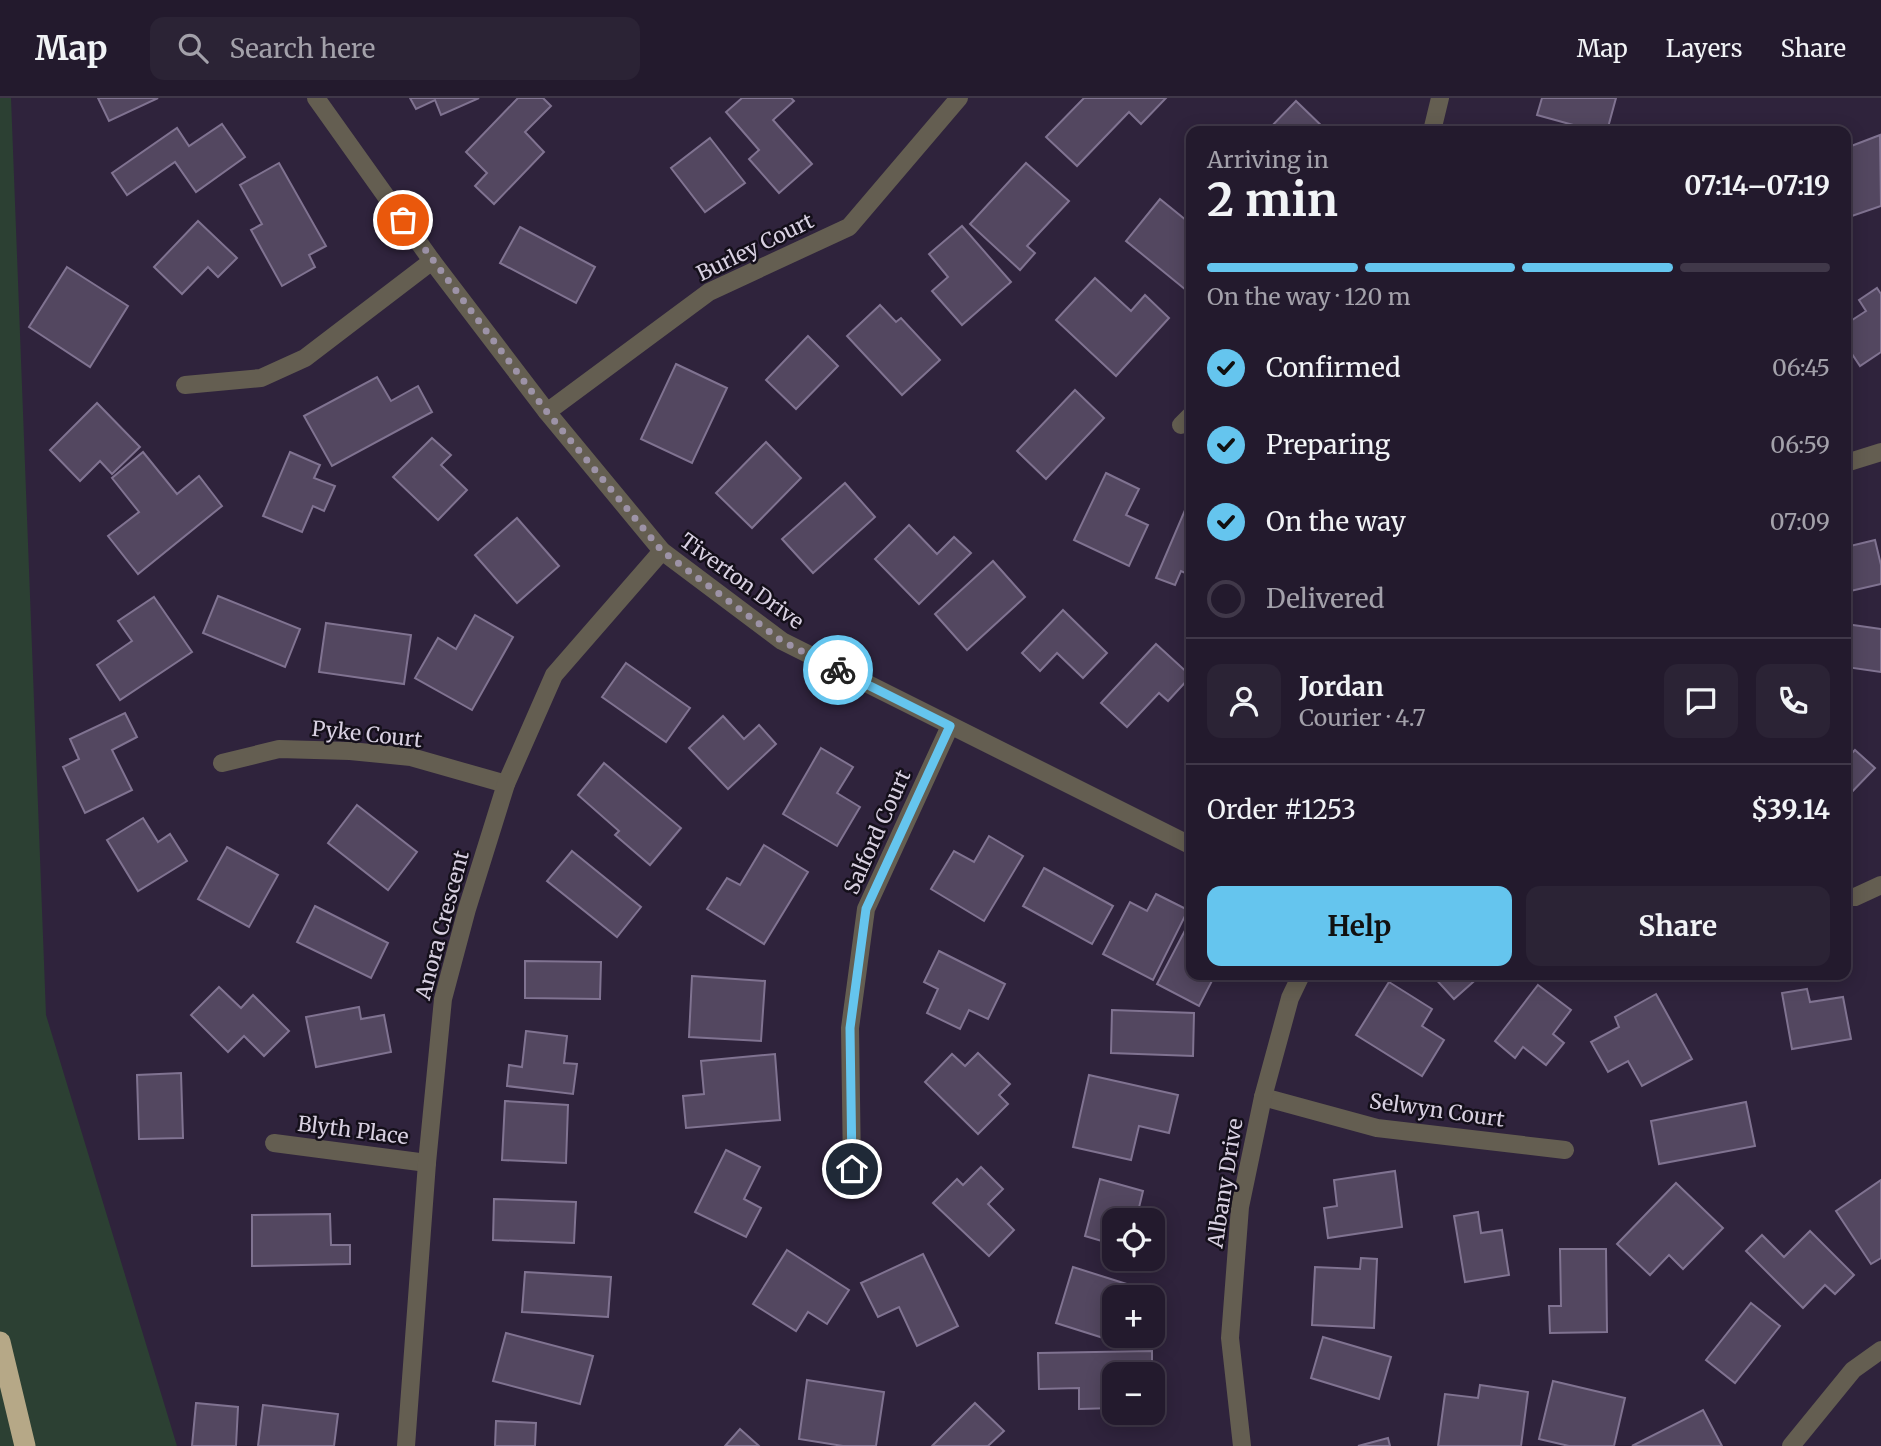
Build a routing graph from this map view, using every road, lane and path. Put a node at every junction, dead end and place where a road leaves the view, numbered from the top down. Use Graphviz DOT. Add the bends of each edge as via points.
graph roads {
  1 [pos="316,98"];
  2 [pos="959,98"];
  3 [pos="1440,98"];
  4 [pos="1433,126"];
  5 [pos="432,261"];
  6 [pos="185,385"];
  7 [pos="547,412"];
  8 [pos="1881,452"];
  9 [pos="1851,461"];
  10 [pos="662,551"];
  11 [pos="950,726"];
  12 [pos="222,763"];
  13 [pos="506,784"];
  14 [pos="1186,843"];
  15 [pos="1881,885"];
  16 [pos="1855,897"];
  17 [pos="1299,980"];
  18 [pos="1263,1097"];
  19 [pos="274,1143"];
  20 [pos="1565,1150"];
  21 [pos="427,1163"];
  22 [pos="852,1169"];
  23 [pos="0,1342"];
  24 [pos="1881,1350"];
  25 [pos="25,1446"];
  26 [pos="406,1446"];
  27 [pos="1242,1446"];
  28 [pos="1791,1446"];
  1 -- 5 [label="street, Tiverton Drive"];
  2 -- 7 [label="street, Burley Court" via="849,227 709,292"];
  3 -- 4 [label="street"];
  5 -- 6 [label="street" via="305,358 261,378"];
  5 -- 7 [label="street, Tiverton Drive"];
  7 -- 10 [label="street, Tiverton Drive"];
  8 -- 9 [label="street"];
  10 -- 11 [label="street, Tiverton Drive" via="782,641"];
  10 -- 13 [label="street, Anora Crescent" via="554,675"];
  11 -- 14 [label="street, Tiverton Drive"];
  11 -- 22 [label="street, Salford Court" via="866,909 850,1028"];
  12 -- 13 [label="street, Pyke Court" via="279,749 350,751 411,758"];
  13 -- 21 [label="street, Anora Crescent" via="443,999"];
  15 -- 16 [label="street"];
  17 -- 18 [label="street, Albany Drive"];
  18 -- 20 [label="street, Selwyn Court" via="1377,1128"];
  18 -- 27 [label="street, Albany Drive" via="1240,1208 1230,1338"];
  19 -- 21 [label="street, Blyth Place"];
  21 -- 26 [label="street, Anora Crescent"];
  23 -- 25 [label="highway"];
  24 -- 28 [label="street" via="1853,1370"];
}
